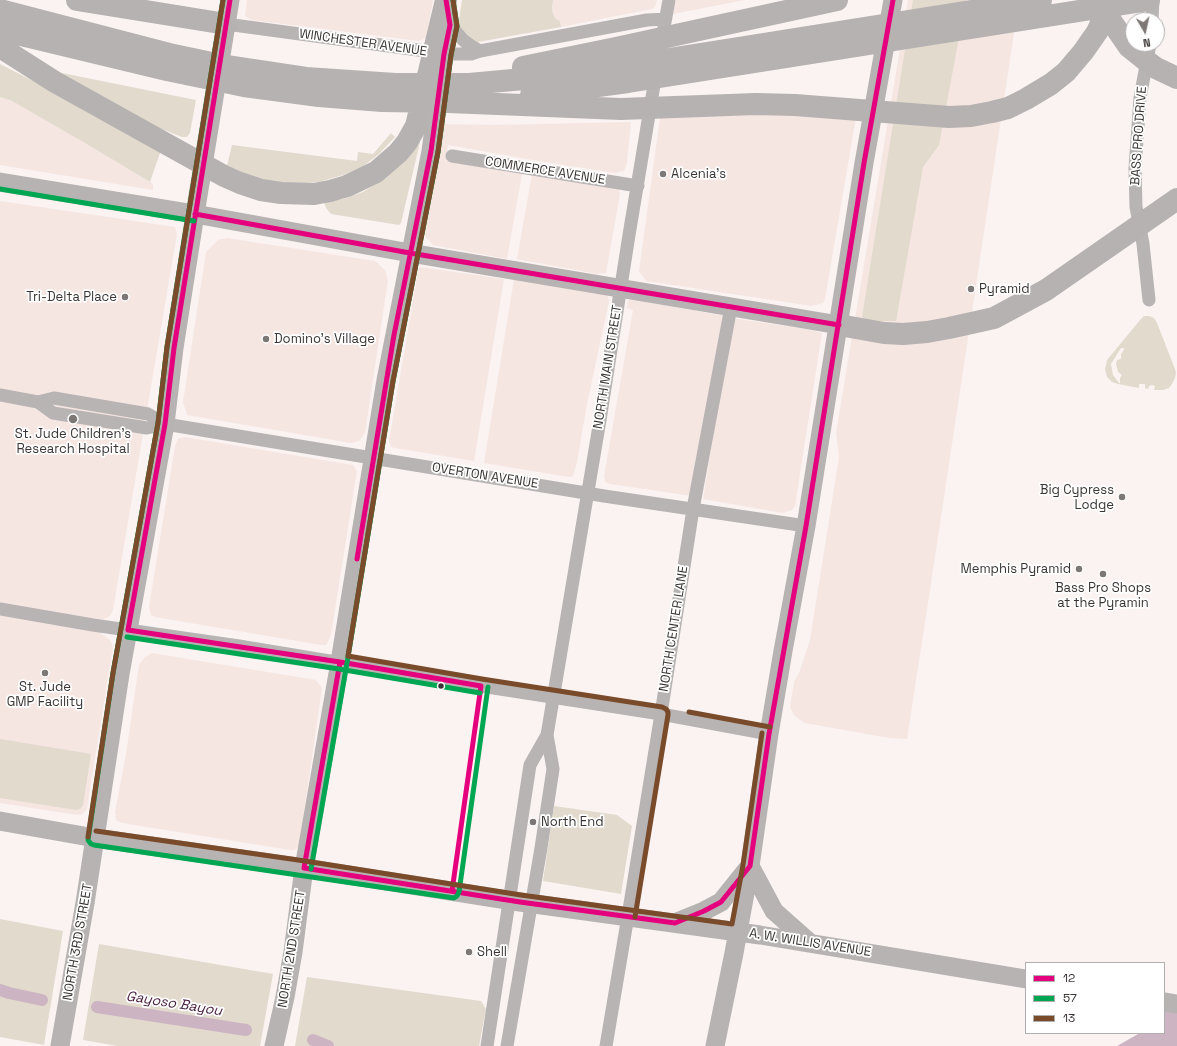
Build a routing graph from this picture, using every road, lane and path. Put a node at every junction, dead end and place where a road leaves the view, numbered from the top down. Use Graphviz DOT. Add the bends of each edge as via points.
graph roads {
  1 [pos="77,0"];
  2 [pos="230,0"];
  3 [pos="446,0"];
  4 [pos="669,0"];
  5 [pos="837,0"];
  6 [pos="893,0"];
  7 [pos="1041,0"];
  8 [pos="1102,0"];
  9 [pos="1112,0"];
  10 [pos="1149,0"];
  11 [pos="1153,0"];
  12 [pos="0,10"];
  13 [pos="1152,12"];
  14 [pos="665,19"];
  15 [pos="226,24"];
  16 [pos="450,25"];
  17 [pos="0,30"];
  18 [pos="0,47"];
  19 [pos="480,51"];
  20 [pos="1149,52"];
  21 [pos="439,53"];
  22 [pos="168,62"];
  23 [pos="1177,78"];
  24 [pos="433,84"];
  25 [pos="448,102"];
  26 [pos="452,156"];
  27 [pos="0,182"];
  28 [pos="638,186"];
  29 [pos="1177,200"];
  30 [pos="195,214"];
  31 [pos="410,253"];
  32 [pos="620,288"];
  33 [pos="1149,300"];
  34 [pos="731,307"];
  35 [pos="839,325"];
  36 [pos="0,395"];
  37 [pos="165,424"];
  38 [pos="373,458"];
  39 [pos="587,493"];
  40 [pos="693,509"];
  41 [pos="806,526"];
  42 [pos="0,609"];
  43 [pos="128,630"];
  44 [pos="340,662"];
  45 [pos="553,697"];
  46 [pos="661,714"];
  47 [pos="769,734"];
  48 [pos="547,735"];
  49 [pos="0,821"];
  50 [pos="95,838"];
  51 [pos="750,866"];
  52 [pos="304,868"];
  53 [pos="510,900"];
  54 [pos="531,903"];
  55 [pos="628,916"];
  56 [pos="675,923"];
  57 [pos="738,932"];
  58 [pos="809,942"];
  59 [pos="1025,979"];
  60 [pos="1165,1002"];
  61 [pos="1177,1004"];
  62 [pos="60,1046"];
  63 [pos="274,1046"];
  64 [pos="487,1046"];
  65 [pos="507,1046"];
  66 [pos="606,1046"];
  67 [pos="715,1046"];
  1 -- 15 [label="highway"];
  2 -- 15 [label="street, NORTH 3RD STREET"];
  3 -- 16 [label="street, NORTH 2ND STREET"];
  3 -- 21 [label="highway"];
  4 -- 14 [label="street, NORTH MAIN STREET"];
  5 -- 24 [label="highway" via="616,48"];
  6 -- 35 [label="street"];
  7 -- 24 [label="highway" via="568,75 483,83"];
  8 -- 23 [label="highway" via="1109,18 1129,47 1156,68"];
  9 -- 25 [label="highway" via="1096,32 1066,72 1051,84 1008,108 971,116 949,117 795,105 741,104 621,109"];
  10 -- 25 [label="highway" via="628,82 509,98"];
  11 -- 13 [label="street"];
  12 -- 22 [label="highway"];
  14 -- 19 [label="street, WINCHESTER AVENUE" via="647,20"];
  14 -- 28 [label="street, NORTH MAIN STREET"];
  15 -- 21 [label="street, WINCHESTER AVENUE"];
  15 -- 30 [label="street, NORTH 3RD STREET"];
  16 -- 19 [label="street" via="462,40"];
  16 -- 21 [label="street, NORTH 2ND STREET"];
  17 -- 22 [label="highway"];
  18 -- 21 [label="highway" via="54,82 224,176 261,190 280,194 314,194 330,191 361,180 388,163 407,142 416,126"];
  19 -- 21 [label="street, WINCHESTER AVENUE" via="471,54"];
  20 -- 33 [label="street, BASS PRO DRIVE" via="1140,98 1135,168 1136,207"];
  21 -- 31 [label="street, NORTH 2ND STREET" via="431,151"];
  22 -- 24 [label="highway" via="226,66 306,78"];
  22 -- 25 [label="highway" via="244,86 382,101"];
  26 -- 28 [label="street, COMMERCE AVENUE"];
  27 -- 30 [label="street"];
  28 -- 32 [label="street, NORTH MAIN STREET"];
  29 -- 35 [label="highway" via="1046,290 994,318 927,332 903,334"];
  30 -- 31 [label="street"];
  30 -- 37 [label="street, NORTH 3RD STREET"];
  31 -- 32 [label="street"];
  31 -- 38 [label="street, NORTH 2ND STREET"];
  32 -- 34 [label="street"];
  32 -- 39 [label="street, NORTH MAIN STREET"];
  34 -- 35 [label="street"];
  34 -- 40 [label="street, NORTH CENTER LANE"];
  35 -- 41 [label="street"];
  36 -- 37 [label="street, OVERTON AVENUE" via="38,402 53,413 147,428"];
  37 -- 38 [label="street, OVERTON AVENUE"];
  37 -- 43 [label="street, NORTH 3RD STREET"];
  38 -- 39 [label="street, OVERTON AVENUE"];
  38 -- 44 [label="street, NORTH 2ND STREET"];
  39 -- 40 [label="street, OVERTON AVENUE"];
  39 -- 45 [label="street, NORTH MAIN STREET"];
  40 -- 41 [label="street, OVERTON AVENUE"];
  40 -- 46 [label="street, NORTH CENTER LANE"];
  41 -- 47 [label="street"];
  42 -- 43 [label="street"];
  43 -- 44 [label="street"];
  43 -- 50 [label="street, NORTH 3RD STREET"];
  44 -- 45 [label="street"];
  44 -- 52 [label="street, NORTH 2ND STREET"];
  45 -- 46 [label="street"];
  45 -- 48 [label="street, NORTH MAIN STREET"];
  46 -- 47 [label="street"];
  46 -- 55 [label="street, NORTH CENTER LANE"];
  47 -- 51 [label="street"];
  48 -- 53 [label="street, NORTH MAIN STREET" via="530,765"];
  48 -- 54 [label="street, NORTH MAIN STREET" via="553,769"];
  49 -- 50 [label="street, A. W. WILLIS AVENUE"];
  50 -- 52 [label="street, A. W. WILLIS AVENUE"];
  50 -- 62 [label="street, NORTH 3RD STREET"];
  51 -- 56 [label="street" via="721,902"];
  51 -- 57 [label="street"];
  51 -- 58 [label="street" via="774,911"];
  52 -- 53 [label="street, A. W. WILLIS AVENUE"];
  52 -- 63 [label="street, NORTH 2ND STREET" via="292,960"];
  53 -- 54 [label="street, A. W. WILLIS AVENUE"];
  53 -- 64 [label="street, NORTH MAIN STREET"];
  54 -- 55 [label="street, A. W. WILLIS AVENUE"];
  54 -- 65 [label="street, NORTH MAIN STREET"];
  55 -- 56 [label="street, A. W. WILLIS AVENUE"];
  55 -- 66 [label="street, NORTH CENTER LANE"];
  56 -- 57 [label="street, A. W. WILLIS AVENUE"];
  57 -- 58 [label="street, A. W. WILLIS AVENUE"];
  57 -- 67 [label="street"];
  58 -- 59 [label="street, A. W. WILLIS AVENUE"];
  60 -- 61 [label="street"];
}
